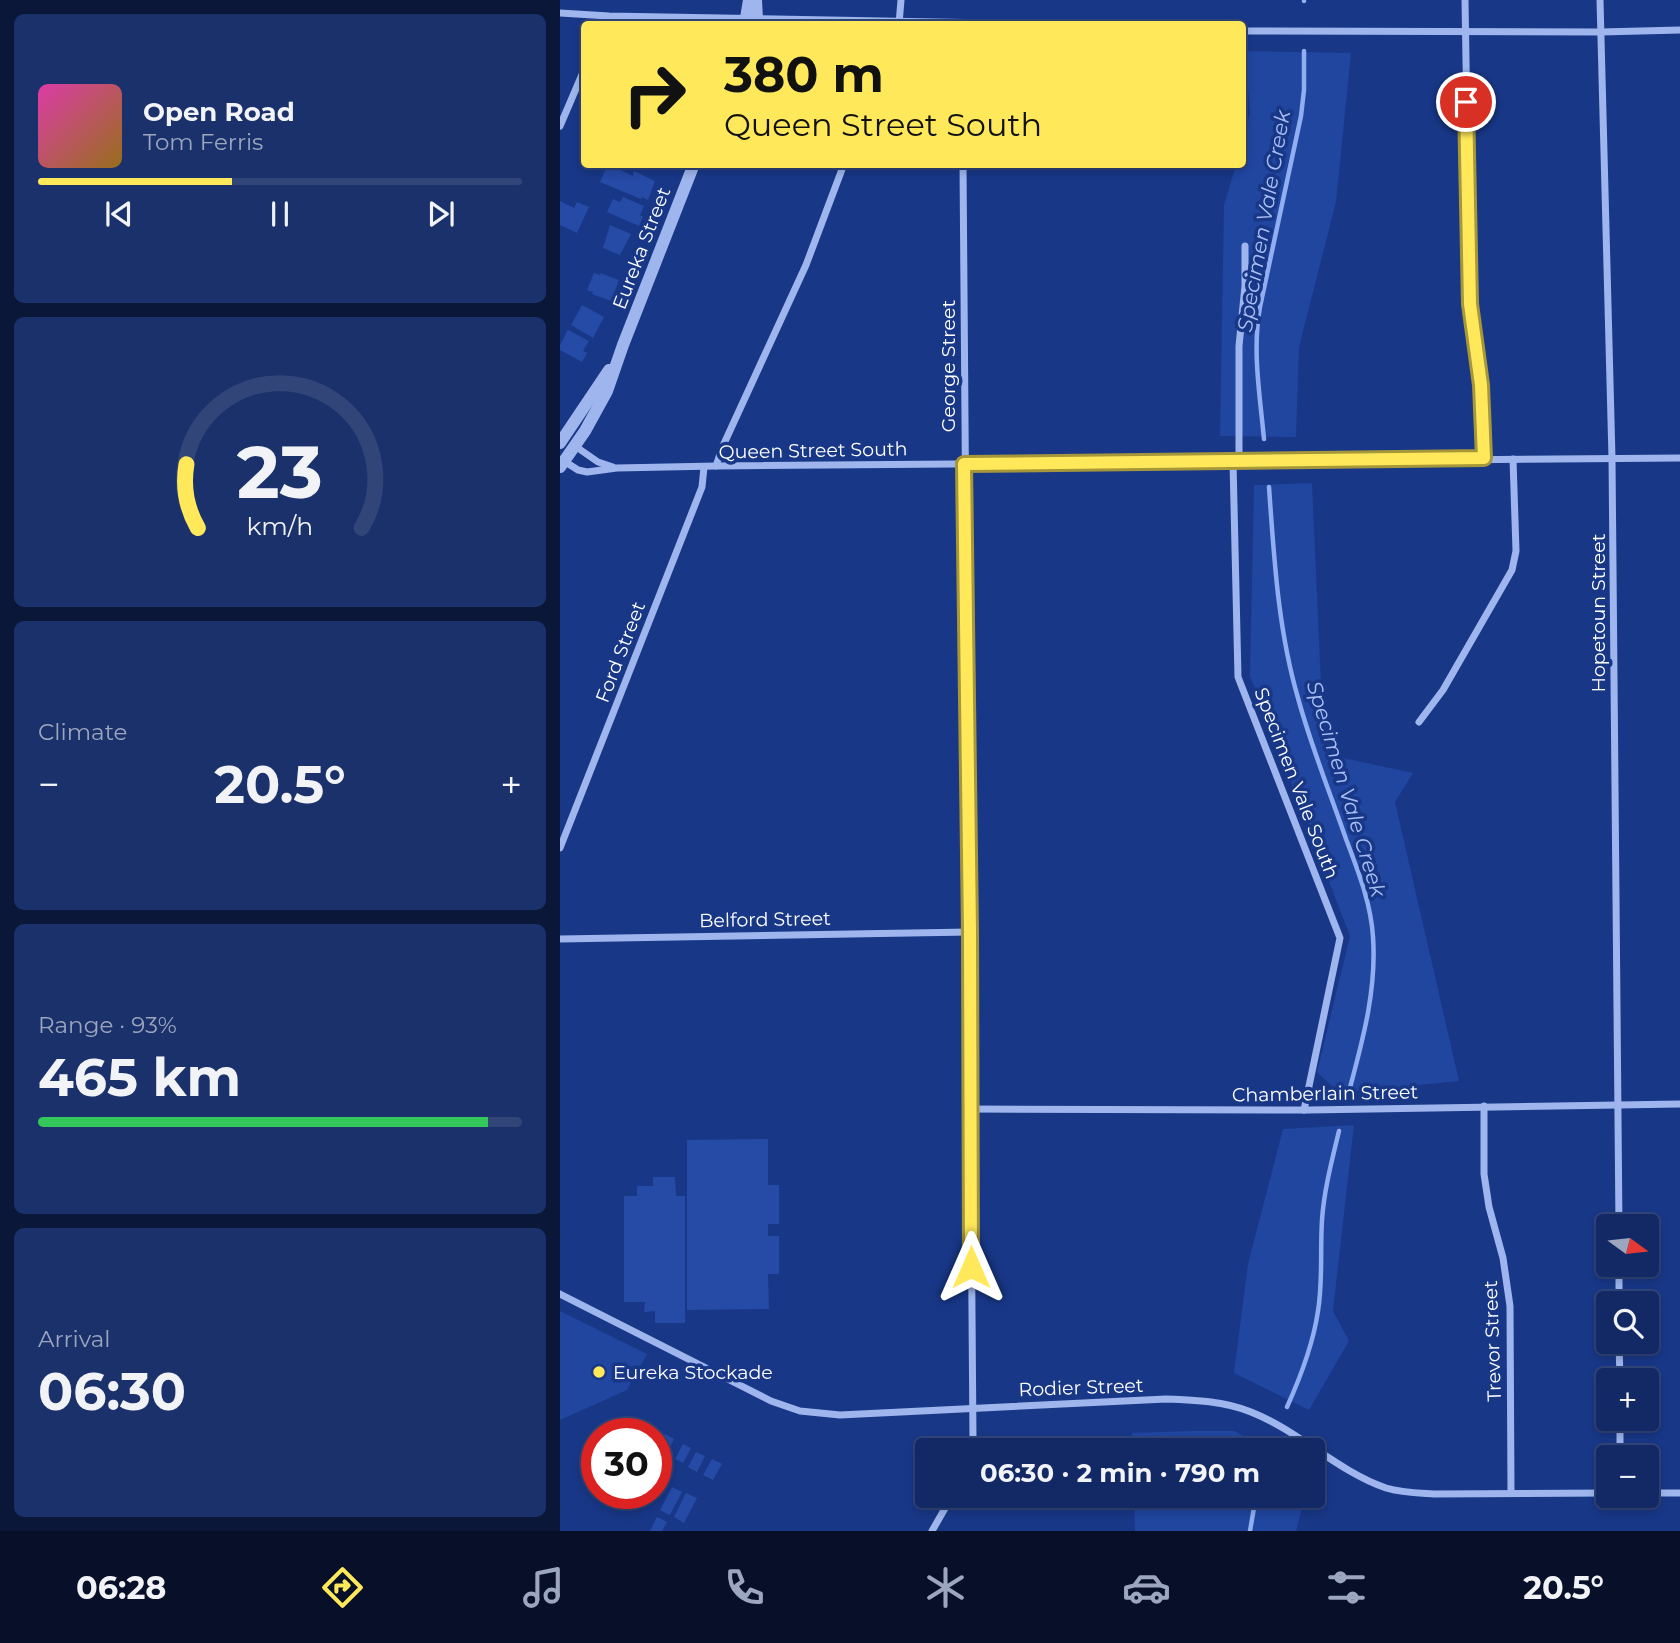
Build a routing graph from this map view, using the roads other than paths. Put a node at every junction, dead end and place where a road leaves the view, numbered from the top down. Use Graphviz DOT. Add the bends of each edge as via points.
graph roads {
  1 [pos="749,0"];
  2 [pos="756,0"];
  3 [pos="901,0"];
  4 [pos="1465,0"];
  5 [pos="1600,0"];
  6 [pos="560,13"];
  7 [pos="602,20"];
  8 [pos="676,21"];
  9 [pos="751,21"];
  10 [pos="751,21"];
  11 [pos="899,21"];
  12 [pos="1680,30"];
  13 [pos="1246,31"];
  14 [pos="1465,31"];
  15 [pos="1601,32"];
  16 [pos="581,77"];
  17 [pos="560,126"];
  18 [pos="692,168"];
  19 [pos="842,168"];
  20 [pos="963,168"];
  21 [pos="1245,246"];
  22 [pos="623,345"];
  23 [pos="560,443"];
  24 [pos="575,446"];
  25 [pos="1484,458"];
  26 [pos="1612,458"];
  27 [pos="1680,458"];
  28 [pos="561,459"];
  29 [pos="1513,459"];
  30 [pos="1236,462"];
  31 [pos="964,464"];
  32 [pos="716,466"];
  33 [pos="704,467"];
  34 [pos="617,468"];
  35 [pos="1419,722"];
  36 [pos="560,848"];
  37 [pos="970,932"];
  38 [pos="560,939"];
  39 [pos="1617,1104"];
  40 [pos="1680,1104"];
  41 [pos="1484,1106"];
  42 [pos="970,1109"];
  43 [pos="1304,1110"];
  44 [pos="1619,1214"];
  45 [pos="560,1294"];
  46 [pos="972,1407"];
  47 [pos="972,1438"];
  48 [pos="1511,1493"];
  49 [pos="1596,1493"];
  50 [pos="1659,1493"];
  51 [pos="1680,1493"];
  52 [pos="945,1508"];
  53 [pos="932,1531"];
  1 -- 9 [label="street"];
  2 -- 10 [label="street"];
  3 -- 11 [label="street"];
  4 -- 14 [label="street"];
  5 -- 15 [label="street, Hopetoun Street"];
  6 -- 7 [label="street"];
  7 -- 8 [label="street"];
  12 -- 15 [label="street"];
  13 -- 14 [label="street"];
  14 -- 15 [label="street"];
  14 -- 25 [label="street" via="1470,304 1481,385"];
  15 -- 26 [label="street, Hopetoun Street"];
  16 -- 17 [label="street"];
  18 -- 22 [label="street, Eureka Street"];
  19 -- 32 [label="street" via="806,265"];
  20 -- 31 [label="street, George Street"];
  21 -- 30 [label="street, Specimen Vale South"];
  22 -- 23 [label="street, Eureka Street"];
  22 -- 24 [label="street, Eureka Street" via="607,391"];
  24 -- 28 [label="street, Eureka Street"];
  24 -- 34 [label="street, Queen Street South" via="598,462"];
  25 -- 29 [label="street, Queen Street South"];
  25 -- 30 [label="street, Queen Street South"];
  26 -- 27 [label="street, Queen Street South"];
  26 -- 29 [label="street, Queen Street South"];
  26 -- 39 [label="street, Hopetoun Street"];
  28 -- 34 [label="street, Queen Street South" via="583,471"];
  29 -- 35 [label="street" via="1516,551 1512,570 1443,690"];
  30 -- 31 [label="street, Queen Street South"];
  30 -- 43 [label="street, Specimen Vale South" via="1238,677 1340,938"];
  31 -- 32 [label="street, Queen Street South"];
  31 -- 37 [label="street, George Street"];
  32 -- 33 [label="street, Queen Street South"];
  33 -- 34 [label="street, Queen Street South"];
  33 -- 36 [label="street, Ford Street" via="702,487"];
  37 -- 38 [label="street, Belford Street"];
  37 -- 42 [label="street, George Street"];
  39 -- 40 [label="street, Chamberlain Street"];
  39 -- 41 [label="street, Chamberlain Street"];
  39 -- 44 [label="street, Hopetoun Street"];
  41 -- 43 [label="street, Chamberlain Street"];
  41 -- 48 [label="street, Trevor Street" via="1484,1174 1510,1306"];
  42 -- 43 [label="street, Chamberlain Street"];
  42 -- 46 [label="street, George Street"];
  45 -- 46 [label="street, Rodier Street" via="771,1401 800,1411 840,1415"];
  46 -- 47 [label="street, George Street"];
  46 -- 48 [label="street, Rodier Street" via="1166,1399 1222,1404 1263,1418 1389,1489"];
  48 -- 49 [label="street, Rodier Street"];
  50 -- 51 [label="street"];
  52 -- 53 [label="street"];
}
